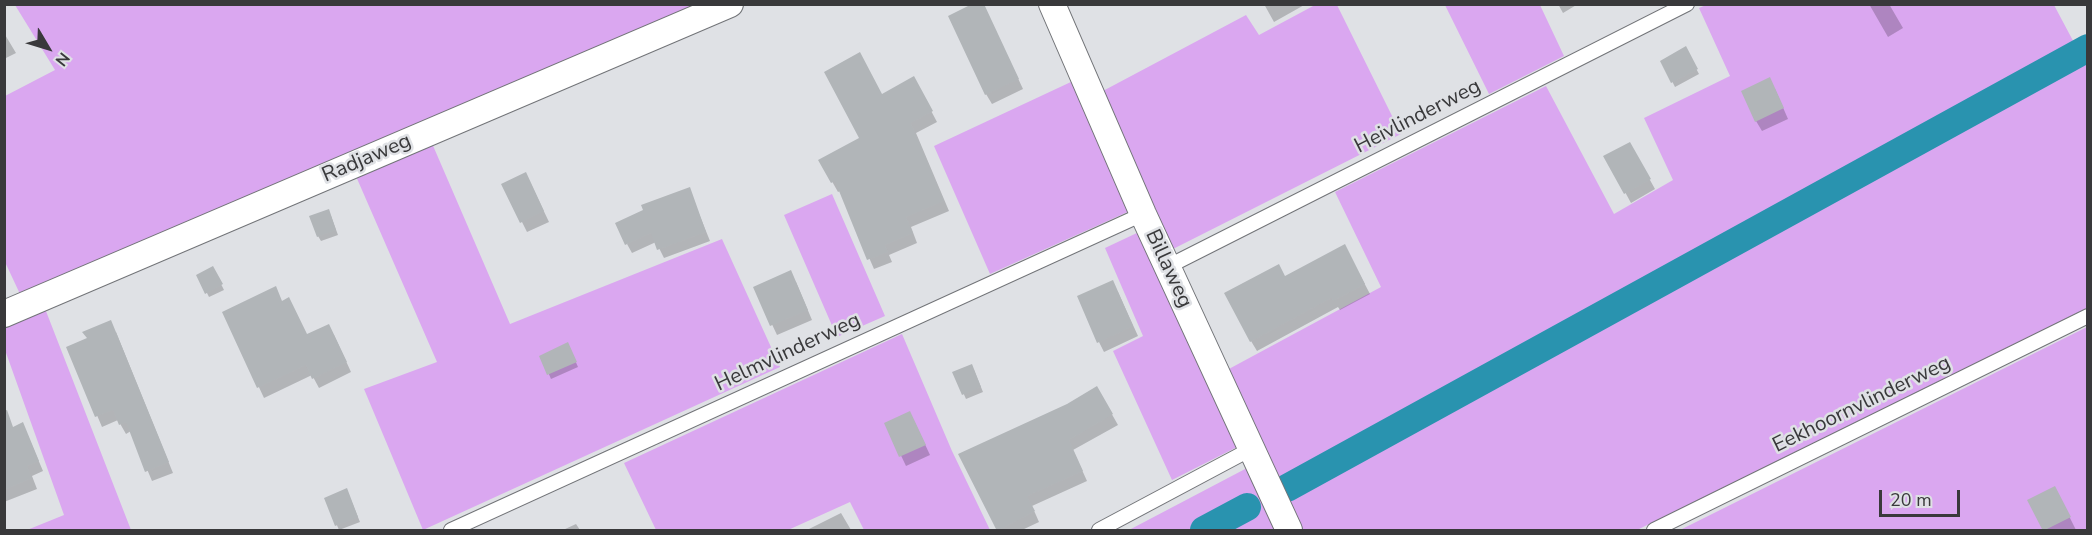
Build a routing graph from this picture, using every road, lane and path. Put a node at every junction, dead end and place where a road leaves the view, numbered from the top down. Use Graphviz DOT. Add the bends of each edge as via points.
graph roads {
  1 [pos="730,4"];
  2 [pos="1052,4"];
  3 [pos="1687,4"];
  4 [pos="1143,214"];
  5 [pos="1167,267"];
  6 [pos="4,314"];
  7 [pos="2088,316"];
  8 [pos="1251,449"];
  9 [pos="451,531"];
  10 [pos="1099,531"];
  11 [pos="1289,531"];
  12 [pos="1654,531"];
  1 -- 6 [label="street, Radjaweg"];
  2 -- 4 [label="street, Billaweg"];
  3 -- 5 [label="lane, Heivlinderweg"];
  4 -- 5 [label="street, Billaweg"];
  4 -- 9 [label="lane, Helmvlinderweg"];
  5 -- 8 [label="street, Billaweg"];
  7 -- 12 [label="lane, Eekhoornvlinderweg"];
  8 -- 10 [label="lane"];
  8 -- 11 [label="street, Billaweg"];
}
